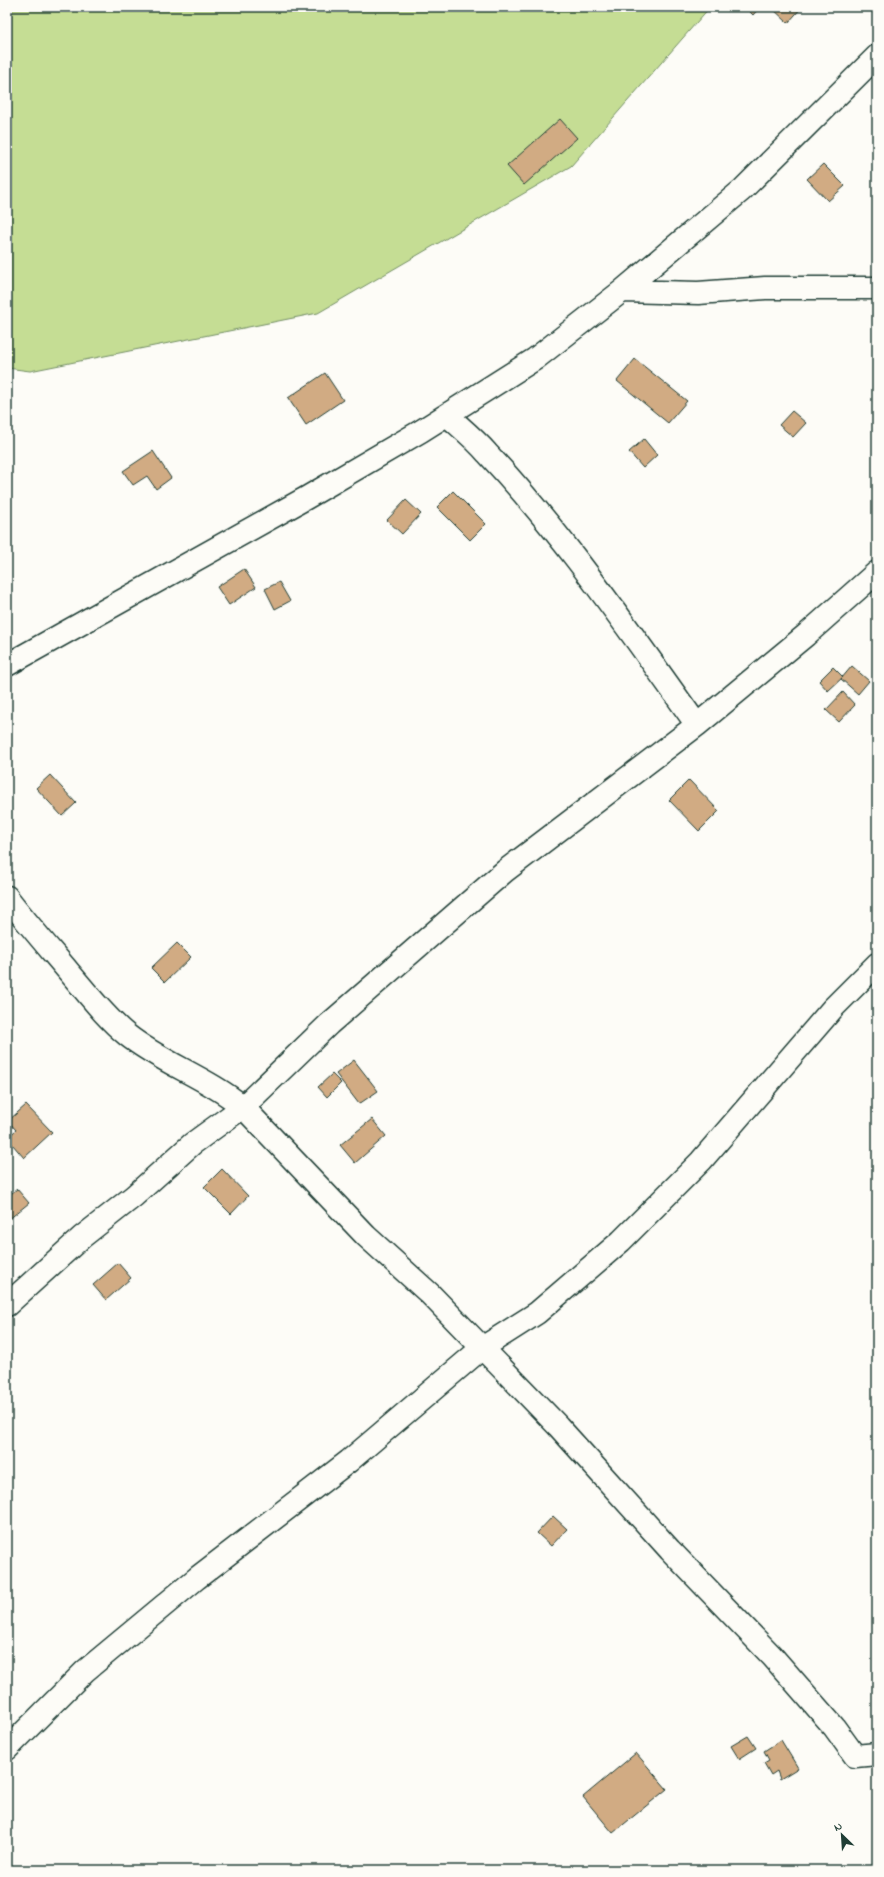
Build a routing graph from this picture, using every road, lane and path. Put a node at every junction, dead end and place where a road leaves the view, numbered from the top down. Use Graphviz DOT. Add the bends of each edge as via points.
graph roads {
  1 [pos="877,56"];
  2 [pos="877,288"];
  3 [pos="622,291"];
  4 [pos="447,415"];
  5 [pos="877,572"];
  6 [pos="7,665"];
  7 [pos="697,725"];
  8 [pos="7,897"];
  9 [pos="877,964"];
  10 [pos="243,1107"];
  11 [pos="7,1306"];
  12 [pos="482,1348"];
  13 [pos="7,1748"];
  14 [pos="877,1754"];
  1 -- 3 [label="street" via="742,190"];
  2 -- 3 [label="street" via="765,288 698,293"];
  3 -- 4 [label="street" via="535,359"];
  4 -- 6 [label="street" via="306,498"];
  4 -- 7 [label="street" via="486,451 528,498 606,598"];
  5 -- 7 [label="street" via="806,635"];
  7 -- 10 [label="street" via="505,871 329,1024"];
  8 -- 10 [label="street" via="106,1016 128,1036 223,1091"];
  9 -- 12 [label="street" via="833,1008 701,1161 621,1241 537,1312"];
  10 -- 11 [label="street" via="192,1144 134,1196 82,1237"];
  10 -- 12 [label="street" via="366,1236 430,1294"];
  12 -- 13 [label="street" via="349,1461 197,1578 85,1671"];
  12 -- 14 [label="street" via="772,1656 834,1727 855,1756"];
}
